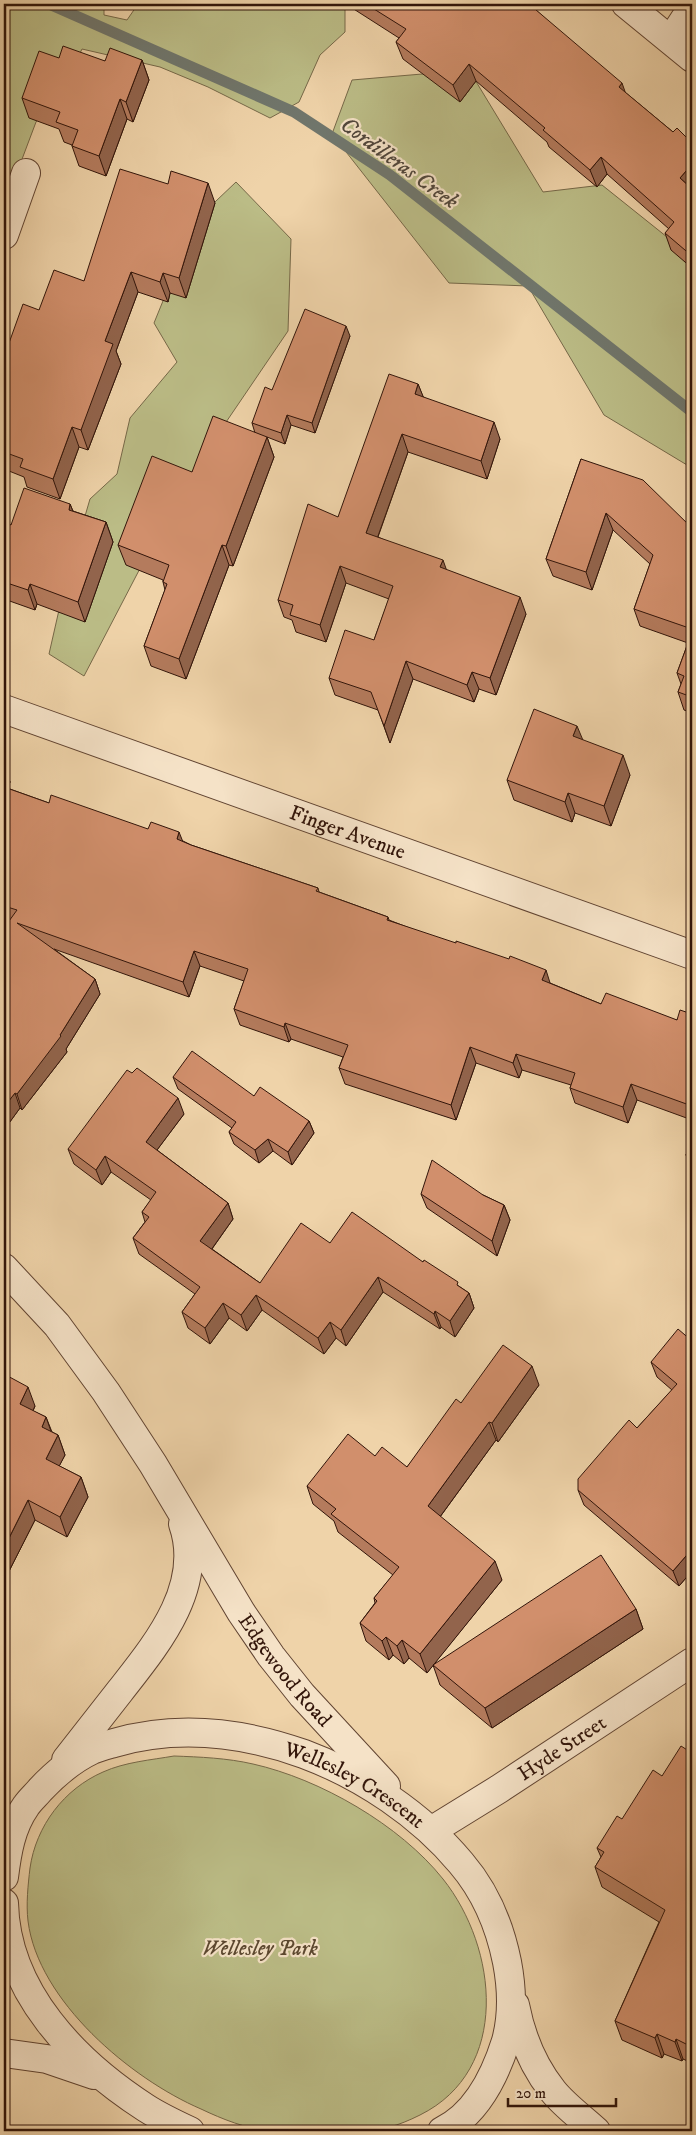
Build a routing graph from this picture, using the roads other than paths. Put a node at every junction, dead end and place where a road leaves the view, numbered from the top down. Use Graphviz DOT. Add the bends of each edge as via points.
graph roads {
  1 [pos="626,4"];
  2 [pos="692,8"];
  3 [pos="671,40"];
  4 [pos="692,58"];
  5 [pos="26,173"];
  6 [pos="4,236"];
  7 [pos="4,709"];
  8 [pos="692,955"];
  9 [pos="4,1268"];
  10 [pos="175,1501"];
  11 [pos="692,1662"];
  12 [pos="54,1774"];
  13 [pos="25,1806"];
  14 [pos="425,1827"];
  15 [pos="4,1850"];
  16 [pos="4,1877"];
  17 [pos="4,1903"];
  18 [pos="511,1986"];
  19 [pos="4,2053"];
  20 [pos="104,2078"];
  21 [pos="147,2109"];
  22 [pos="171,2131"];
  23 [pos="190,2131"];
  24 [pos="442,2131"];
  25 [pos="596,2131"];
  1 -- 3 [label="street"];
  2 -- 3 [label="street"];
  3 -- 4 [label="street"];
  5 -- 6 [label="street"];
  7 -- 8 [label="street, Finger Avenue"];
  9 -- 10 [label="street, Edgewood Road" via="63,1332 106,1392"];
  10 -- 12 [label="street, Edgewood Road" via="185,1530 188,1554 186,1580 176,1608 157,1644"];
  10 -- 14 [label="street, Edgewood Road" via="271,1656 302,1695"];
  11 -- 14 [label="street, Hyde Street" via="499,1789"];
  12 -- 13 [label="street, Wellesley Crescent"];
  12 -- 14 [label="street, Wellesley Crescent" via="92,1750 132,1738 173,1732 218,1734 259,1740 304,1754 352,1776"];
  13 -- 15 [label="street"];
  13 -- 16 [label="street, Wellesley Crescent" via="9,1844"];
  14 -- 18 [label="street, Wellesley Crescent" via="462,1864 487,1902 503,1944"];
  17 -- 20 [label="street" via="4,1926 17,1970 41,2011 68,2045"];
  18 -- 24 [label="street, Wellesley Crescent" via="510,2027 498,2066 479,2100"];
  18 -- 25 [label="street" via="520,2027 533,2059 553,2090"];
  19 -- 20 [label="street" via="48,2059"];
  20 -- 21 [label="street"];
  21 -- 22 [label="street"];
  21 -- 23 [label="street"];
}
